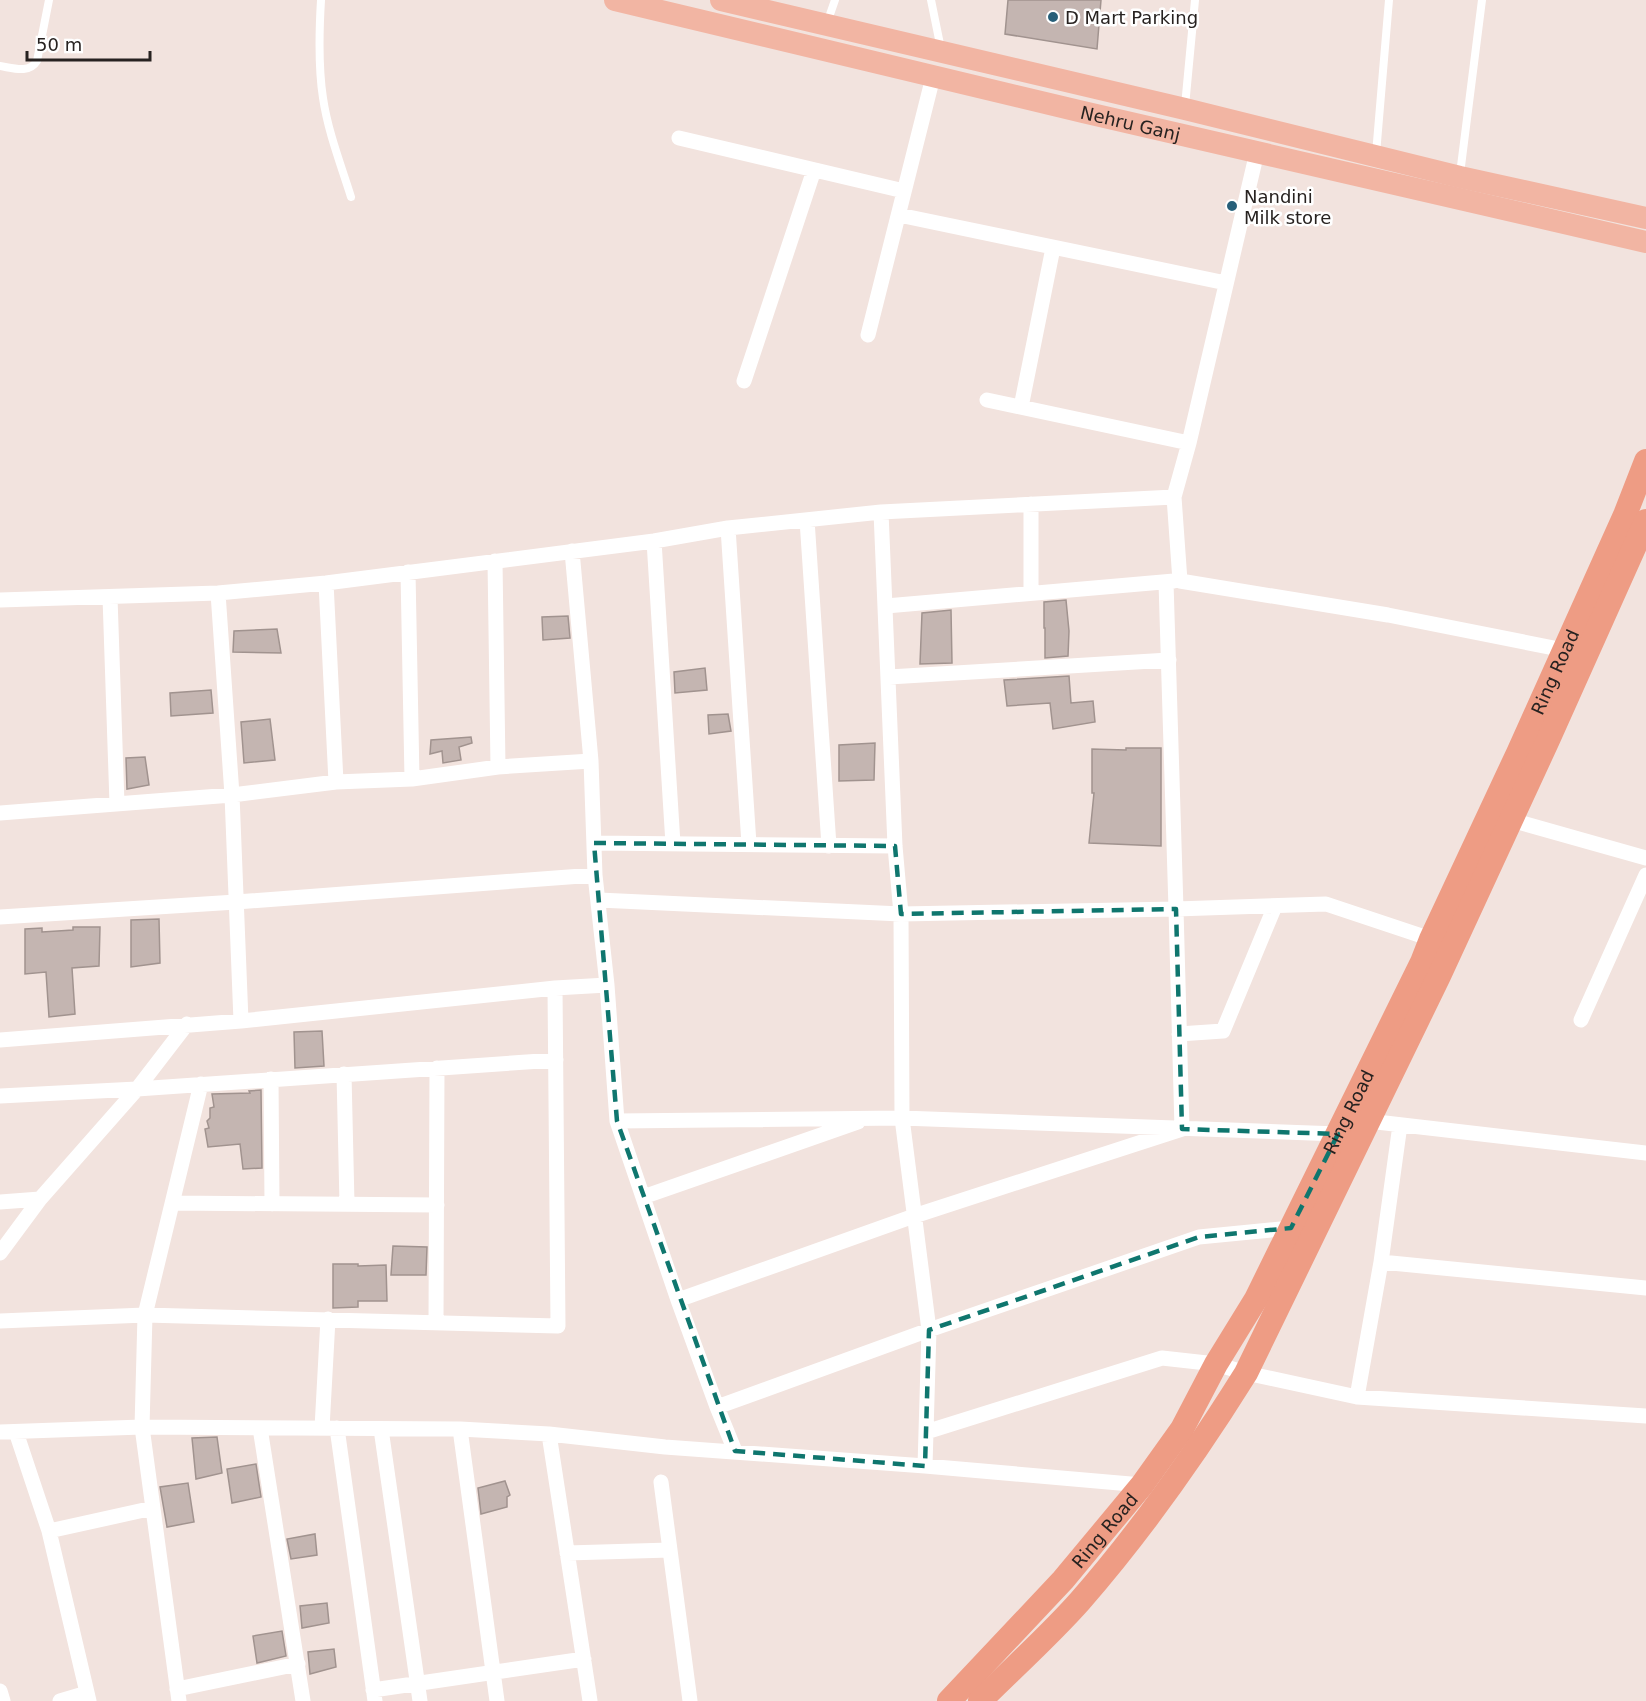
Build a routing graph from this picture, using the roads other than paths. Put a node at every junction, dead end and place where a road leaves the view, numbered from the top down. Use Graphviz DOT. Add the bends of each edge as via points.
graph roads {
  1 [pos="49,0"];
  2 [pos="321,0"];
  3 [pos="615,0"];
  4 [pos="835,0"];
  5 [pos="931,0"];
  6 [pos="1195,0"];
  7 [pos="1389,0"];
  8 [pos="1482,0"];
  9 [pos="730,1"];
  10 [pos="827,25"];
  11 [pos="941,52"];
  12 [pos="0,66"];
  13 [pos="933,77"];
  14 [pos="1185,109"];
  15 [pos="680,138"];
  16 [pos="1257,152"];
  17 [pos="1375,156"];
  18 [pos="814,170"];
  19 [pos="1460,177"];
  20 [pos="904,191"];
  21 [pos="351,197"];
  22 [pos="898,215"];
  23 [pos="1646,218"];
  24 [pos="1646,242"];
  25 [pos="1053,248"];
  26 [pos="1226,283"];
  27 [pos="868,335"];
  28 [pos="744,381"];
  29 [pos="987,400"];
  30 [pos="1021,407"];
  31 [pos="1189,443"];
  32 [pos="1646,461"];
  33 [pos="1174,497"];
  34 [pos="1031,504"];
  35 [pos="881,512"];
  36 [pos="807,520"];
  37 [pos="1646,521"];
  38 [pos="728,528"];
  39 [pos="654,541"];
  40 [pos="572,551"];
  41 [pos="495,561"];
  42 [pos="408,572"];
  43 [pos="1173,581"];
  44 [pos="326,583"];
  45 [pos="218,593"];
  46 [pos="1031,594"];
  47 [pos="110,597"];
  48 [pos="0,600"];
  49 [pos="886,606"];
  50 [pos="1564,650"];
  51 [pos="1168,660"];
  52 [pos="889,676"];
  53 [pos="591,761"];
  54 [pos="498,767"];
  55 [pos="412,779"];
  56 [pos="336,782"];
  57 [pos="232,795"];
  58 [pos="117,804"];
  59 [pos="0,813"];
  60 [pos="1511,820"];
  61 [pos="594,843"];
  62 [pos="674,844"];
  63 [pos="749,844"];
  64 [pos="829,846"];
  65 [pos="895,846"];
  66 [pos="1646,858"];
  67 [pos="595,875"];
  68 [pos="1646,875"];
  69 [pos="599,900"];
  70 [pos="236,902"];
  71 [pos="1275,906"];
  72 [pos="1176,909"];
  73 [pos="901,914"];
  74 [pos="0,917"];
  75 [pos="1431,939"];
  76 [pos="606,985"];
  77 [pos="555,988"];
  78 [pos="1581,1020"];
  79 [pos="241,1021"];
  80 [pos="187,1024"];
  81 [pos="1179,1034"];
  82 [pos="0,1040"];
  83 [pos="556,1060"];
  84 [pos="437,1068"];
  85 [pos="344,1074"];
  86 [pos="271,1079"];
  87 [pos="201,1084"];
  88 [pos="137,1089"];
  89 [pos="0,1096"];
  90 [pos="869,1118"];
  91 [pos="902,1118"];
  92 [pos="617,1121"];
  93 [pos="1368,1121"];
  94 [pos="1400,1125"];
  95 [pos="1182,1129"];
  96 [pos="1338,1134"];
  97 [pos="1646,1153"];
  98 [pos="643,1197"];
  99 [pos="40,1199"];
  100 [pos="0,1202"];
  101 [pos="172,1203"];
  102 [pos="272,1204"];
  103 [pos="347,1204"];
  104 [pos="437,1205"];
  105 [pos="914,1216"];
  106 [pos="1291,1228"];
  107 [pos="0,1253"];
  108 [pos="1381,1262"];
  109 [pos="1646,1288"];
  110 [pos="678,1300"];
  111 [pos="145,1315"];
  112 [pos="328,1319"];
  113 [pos="0,1321"];
  114 [pos="436,1322"];
  115 [pos="929,1330"];
  116 [pos="1216,1364"];
  117 [pos="1246,1373"];
  118 [pos="1357,1397"];
  119 [pos="717,1407"];
  120 [pos="1646,1416"];
  121 [pos="142,1427"];
  122 [pos="260,1428"];
  123 [pos="330,1428"];
  124 [pos="381,1429"];
  125 [pos="460,1429"];
  126 [pos="16,1431"];
  127 [pos="0,1432"];
  128 [pos="926,1432"];
  129 [pos="549,1434"];
  130 [pos="735,1451"];
  131 [pos="925,1466"];
  132 [pos="661,1482"];
  133 [pos="1142,1485"];
  134 [pos="153,1508"];
  135 [pos="49,1531"];
  136 [pos="670,1550"];
  137 [pos="567,1553"];
  138 [pos="584,1659"];
  139 [pos="298,1664"];
  140 [pos="494,1673"];
  141 [pos="418,1684"];
  142 [pos="0,1691"];
  143 [pos="178,1695"];
  144 [pos="374,1696"];
  145 [pos="88,1697"];
  146 [pos="3,1701"];
  147 [pos="60,1701"];
  148 [pos="303,1701"];
  149 [pos="420,1701"];
  150 [pos="497,1701"];
  151 [pos="590,1701"];
  152 [pos="690,1701"];
  153 [pos="949,1701"];
  154 [pos="980,1701"];
  1 -- 12 [label="lane" via="35,65 27,69"];
  2 -- 21 [label="lane" via="319,54 323,98"];
  3 -- 13 [label="main road, Nehru Ganj"];
  4 -- 10 [label="lane"];
  5 -- 11 [label="lane"];
  6 -- 14 [label="lane"];
  7 -- 17 [label="lane"];
  8 -- 19 [label="lane"];
  9 -- 10 [label="main road, Nehru Ganj"];
  10 -- 11 [label="main road, Nehru Ganj"];
  11 -- 14 [label="main road, Nehru Ganj"];
  13 -- 16 [label="main road, Nehru Ganj"];
  13 -- 20 [label="street"];
  14 -- 17 [label="main road, Nehru Ganj"];
  15 -- 18 [label="street"];
  16 -- 24 [label="main road, Nehru Ganj"];
  16 -- 26 [label="street"];
  17 -- 19 [label="main road, Nehru Ganj"];
  18 -- 20 [label="street"];
  18 -- 28 [label="street"];
  19 -- 23 [label="main road, Nehru Ganj"];
  20 -- 22 [label="street"];
  22 -- 25 [label="street"];
  22 -- 27 [label="street"];
  25 -- 26 [label="street"];
  25 -- 30 [label="street"];
  26 -- 31 [label="street"];
  29 -- 30 [label="street"];
  30 -- 31 [label="street"];
  31 -- 33 [label="street"];
  32 -- 50 [label="highway, Ring Road"];
  33 -- 34 [label="street"];
  33 -- 43 [label="street"];
  34 -- 35 [label="street"];
  34 -- 46 [label="street"];
  35 -- 36 [label="street"];
  35 -- 49 [label="street"];
  36 -- 38 [label="street"];
  36 -- 64 [label="street"];
  37 -- 60 [label="highway, Ring Road"];
  38 -- 39 [label="street"];
  38 -- 63 [label="street"];
  39 -- 40 [label="street"];
  39 -- 62 [label="street"];
  40 -- 41 [label="street"];
  40 -- 53 [label="street"];
  41 -- 42 [label="street"];
  41 -- 54 [label="street"];
  42 -- 44 [label="street"];
  42 -- 55 [label="street"];
  43 -- 46 [label="street"];
  43 -- 50 [label="street" via="1388,615"];
  43 -- 51 [label="street"];
  44 -- 45 [label="street"];
  44 -- 56 [label="street"];
  45 -- 47 [label="street"];
  45 -- 57 [label="street"];
  46 -- 49 [label="street"];
  47 -- 48 [label="street"];
  47 -- 58 [label="street"];
  49 -- 52 [label="street"];
  50 -- 75 [label="highway, Ring Road"];
  51 -- 52 [label="street"];
  51 -- 72 [label="street"];
  52 -- 65 [label="street"];
  53 -- 54 [label="street"];
  53 -- 61 [label="street"];
  54 -- 55 [label="street"];
  55 -- 56 [label="street"];
  56 -- 57 [label="street"];
  57 -- 58 [label="street"];
  57 -- 70 [label="street"];
  58 -- 59 [label="street"];
  60 -- 66 [label="street"];
  60 -- 93 [label="highway, Ring Road"];
  61 -- 62 [label="street"];
  61 -- 67 [label="street"];
  62 -- 63 [label="street"];
  63 -- 64 [label="street"];
  64 -- 65 [label="street"];
  65 -- 73 [label="street"];
  67 -- 69 [label="street"];
  67 -- 70 [label="street"];
  68 -- 78 [label="street"];
  69 -- 73 [label="street"];
  69 -- 76 [label="street"];
  70 -- 74 [label="street"];
  70 -- 79 [label="street"];
  71 -- 72 [label="street"];
  71 -- 75 [label="street" via="1326,904"];
  71 -- 81 [label="street" via="1223,1031"];
  72 -- 73 [label="street"];
  72 -- 81 [label="street"];
  73 -- 91 [label="street"];
  75 -- 96 [label="highway, Ring Road"];
  76 -- 77 [label="street"];
  76 -- 92 [label="street"];
  77 -- 79 [label="street"];
  77 -- 83 [label="street"];
  79 -- 80 [label="street"];
  80 -- 82 [label="street"];
  80 -- 88 [label="street"];
  81 -- 95 [label="street"];
  83 -- 84 [label="street"];
  83 -- 114 [label="street" via="558,1326"];
  84 -- 85 [label="street"];
  84 -- 104 [label="street"];
  85 -- 86 [label="street"];
  85 -- 103 [label="street"];
  86 -- 87 [label="street"];
  86 -- 102 [label="street"];
  87 -- 88 [label="street"];
  87 -- 101 [label="street"];
  88 -- 89 [label="street"];
  88 -- 99 [label="street"];
  90 -- 91 [label="street"];
  90 -- 92 [label="street"];
  90 -- 98 [label="street"];
  91 -- 95 [label="street"];
  91 -- 105 [label="street"];
  92 -- 98 [label="street"];
  93 -- 94 [label="street"];
  93 -- 117 [label="highway, Ring Road"];
  94 -- 97 [label="street"];
  94 -- 108 [label="street"];
  95 -- 96 [label="street"];
  95 -- 105 [label="street"];
  96 -- 106 [label="highway, Ring Road"];
  98 -- 110 [label="street"];
  99 -- 100 [label="street"];
  99 -- 107 [label="street"];
  101 -- 102 [label="street"];
  101 -- 111 [label="street"];
  102 -- 103 [label="street"];
  103 -- 104 [label="street"];
  104 -- 114 [label="street"];
  105 -- 110 [label="street"];
  105 -- 115 [label="street"];
  106 -- 115 [label="street" via="1198,1237"];
  106 -- 116 [label="highway, Ring Road" via="1256,1299"];
  108 -- 109 [label="street"];
  108 -- 118 [label="street"];
  110 -- 119 [label="street"];
  111 -- 112 [label="street"];
  111 -- 113 [label="street"];
  111 -- 121 [label="street"];
  112 -- 114 [label="street"];
  112 -- 123 [label="street"];
  115 -- 119 [label="street"];
  115 -- 128 [label="street"];
  116 -- 117 [label="street"];
  116 -- 128 [label="street" via="1162,1358"];
  116 -- 133 [label="highway, Ring Road" via="1182,1429"];
  117 -- 118 [label="street"];
  117 -- 154 [label="highway, Ring Road" via="1212,1428 1131,1540 1079,1603"];
  118 -- 120 [label="street"];
  119 -- 130 [label="street"];
  121 -- 122 [label="street"];
  121 -- 126 [label="street"];
  121 -- 134 [label="street"];
  122 -- 123 [label="street"];
  122 -- 139 [label="street"];
  123 -- 124 [label="street"];
  123 -- 144 [label="street"];
  124 -- 125 [label="street"];
  124 -- 141 [label="street"];
  125 -- 129 [label="street"];
  125 -- 140 [label="street"];
  126 -- 127 [label="street"];
  126 -- 135 [label="street"];
  128 -- 131 [label="street"];
  129 -- 130 [label="street"];
  129 -- 137 [label="street"];
  130 -- 131 [label="street"];
  131 -- 133 [label="street"];
  132 -- 136 [label="street"];
  133 -- 153 [label="highway, Ring Road" via="1055,1588"];
  134 -- 135 [label="street"];
  134 -- 143 [label="street"];
  135 -- 145 [label="street"];
  136 -- 137 [label="street"];
  136 -- 152 [label="street"];
  137 -- 138 [label="street"];
  138 -- 140 [label="street"];
  138 -- 151 [label="street"];
  139 -- 143 [label="street"];
  139 -- 148 [label="street"];
  140 -- 141 [label="street"];
  140 -- 150 [label="street"];
  141 -- 144 [label="street"];
  141 -- 149 [label="street"];
  142 -- 146 [label="street"];
  145 -- 147 [label="street"];
}
